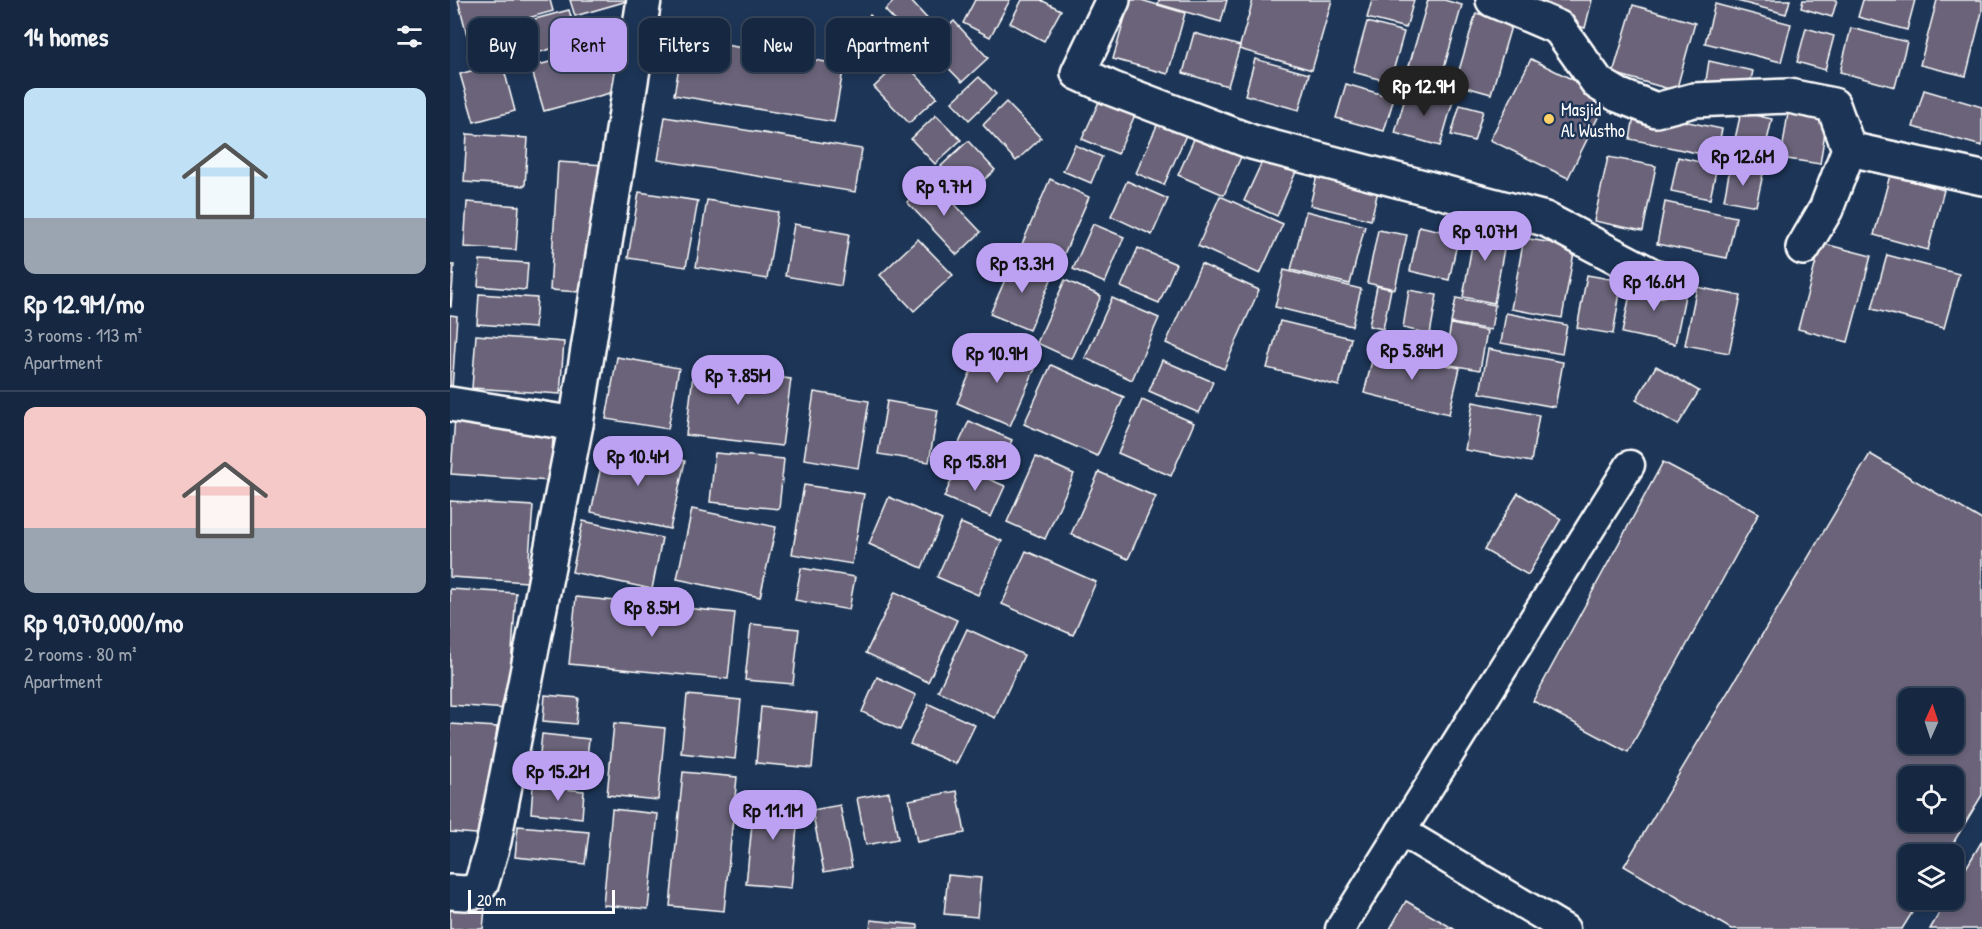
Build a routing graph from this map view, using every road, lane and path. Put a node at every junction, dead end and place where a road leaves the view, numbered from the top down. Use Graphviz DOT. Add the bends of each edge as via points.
graph roads {
  1 [pos="644,0"];
  2 [pos="1493,0"];
  3 [pos="1101,4"];
  4 [pos="1849,149"];
  5 [pos="1982,178"];
  6 [pos="1803,248"];
  7 [pos="1659,279"];
  8 [pos="450,404"];
  9 [pos="576,424"];
  10 [pos="1630,465"];
  11 [pos="1401,831"];
  12 [pos="450,892"];
  13 [pos="1340,929"];
  14 [pos="1565,929"];
  1 -- 9 [label="street"];
  2 -- 4 [label="street" via="1558,28 1598,83 1617,95 1656,110 1694,100 1789,96 1833,105"];
  3 -- 7 [label="street" via="1078,73 1252,142 1545,219"];
  4 -- 5 [label="street"];
  4 -- 6 [label="street" via="1827,208"];
  8 -- 9 [label="street"];
  9 -- 12 [label="street" via="494,841 476,891"];
  10 -- 11 [label="lane"];
  11 -- 13 [label="lane"];
  11 -- 14 [label="lane"];
}
